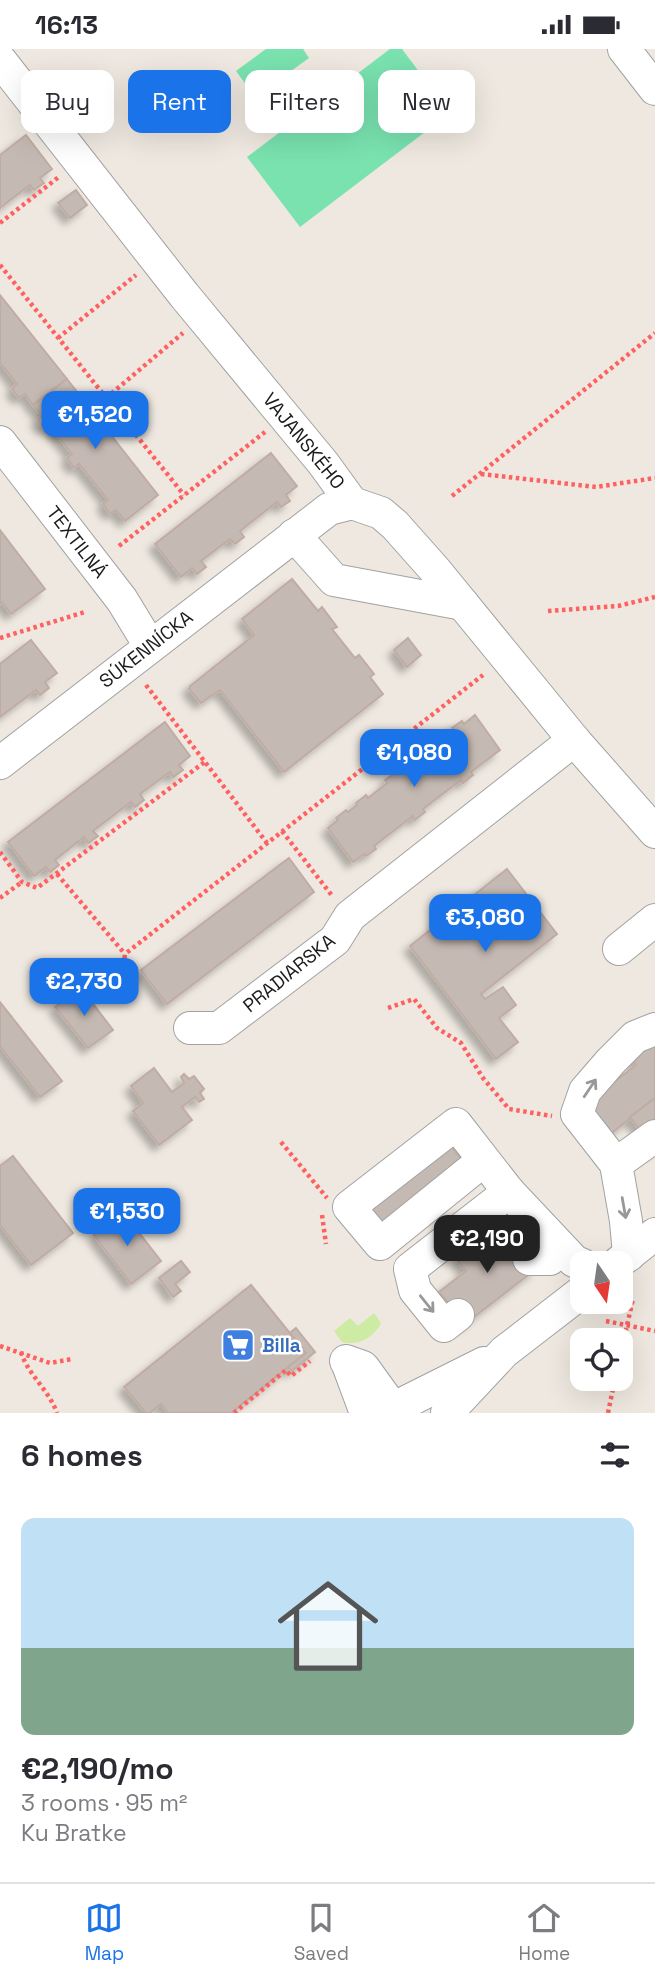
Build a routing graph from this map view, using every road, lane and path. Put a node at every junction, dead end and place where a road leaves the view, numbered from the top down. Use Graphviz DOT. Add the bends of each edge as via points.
graph roads {
  1 [pos="624,49"];
  2 [pos="4,71"];
  3 [pos="655,89"];
  4 [pos="67,172"];
  5 [pos="0,223"];
  6 [pos="156,259"];
  7 [pos="0,265"];
  8 [pos="202,317"];
  9 [pos="655,333"];
  10 [pos="58,338"];
  11 [pos="106,398"];
  12 [pos="285,417"];
  13 [pos="0,442"];
  14 [pos="480,474"];
  15 [pos="655,478"];
  16 [pos="184,495"];
  17 [pos="452,496"];
  18 [pos="352,503"];
  19 [pos="294,535"];
  20 [pos="119,545"];
  21 [pos="655,597"];
  22 [pos="463,604"];
  23 [pos="548,611"];
  24 [pos="85,612"];
  25 [pos="0,626"];
  26 [pos="6,634"];
  27 [pos="0,638"];
  28 [pos="150,646"];
  29 [pos="483,675"];
  30 [pos="146,685"];
  31 [pos="574,740"];
  32 [pos="206,761"];
  33 [pos="0,764"];
  34 [pos="282,831"];
  35 [pos="655,832"];
  36 [pos="267,843"];
  37 [pos="0,852"];
  38 [pos="57,874"];
  39 [pos="22,882"];
  40 [pos="0,898"];
  41 [pos="350,916"];
  42 [pos="655,920"];
  43 [pos="618,949"];
  44 [pos="125,954"];
  45 [pos="120,1000"];
  46 [pos="388,1008"];
  47 [pos="190,1028"];
  48 [pos="655,1029"];
  49 [pos="577,1114"];
  50 [pos="655,1136"];
  51 [pos="484,1160"];
  52 [pos="616,1164"];
  53 [pos="509,1192"];
  54 [pos="655,1234"];
  55 [pos="624,1251"];
  56 [pos="633,1251"];
  57 [pos="570,1257"];
  58 [pos="570,1293"];
  59 [pos="570,1301"];
  60 [pos="630,1314"];
  61 [pos="458,1315"];
  62 [pos="606,1321"];
  63 [pos="627,1325"];
  64 [pos="626,1328"];
  65 [pos="655,1331"];
  66 [pos="0,1346"];
  67 [pos="21,1352"];
  68 [pos="504,1352"];
  69 [pos="72,1359"];
  70 [pos="310,1361"];
  71 [pos="613,1391"];
  72 [pos="387,1409"];
  73 [pos="57,1413"];
  74 [pos="234,1413"];
  75 [pos="447,1413"];
  76 [pos="608,1413"];
  1 -- 3 [label="street"];
  2 -- 6 [label="street, VAJANSKÉHO"];
  4 -- 5 [label="path"];
  6 -- 8 [label="street, VAJANSKÉHO"];
  6 -- 10 [label="path"];
  7 -- 10 [label="path"];
  8 -- 11 [label="path"];
  8 -- 12 [label="street, VAJANSKÉHO"];
  9 -- 14 [label="path"];
  10 -- 11 [label="path"];
  11 -- 16 [label="path"];
  12 -- 16 [label="path"];
  12 -- 18 [label="street, VAJANSKÉHO"];
  13 -- 28 [label="street, TEXTILNÁ" via="122,600"];
  14 -- 15 [label="path" via="596,487"];
  14 -- 17 [label="path"];
  16 -- 20 [label="path"];
  18 -- 19 [label="street, SÚKENNÍCKA" via="329,509"];
  18 -- 22 [label="street, VAJANSKÉHO" via="381,513 395,525"];
  19 -- 22 [label="street" via="334,580"];
  19 -- 28 [label="street, SÚKENNÍCKA"];
  21 -- 23 [label="path" via="618,606"];
  22 -- 31 [label="street, VAJANSKÉHO"];
  24 -- 26 [label="path"];
  25 -- 26 [label="path"];
  26 -- 27 [label="path"];
  28 -- 33 [label="street, SÚKENNÍCKA"];
  29 -- 34 [label="path"];
  30 -- 32 [label="path"];
  31 -- 35 [label="street, VAJANSKÉHO"];
  31 -- 41 [label="street, PRADIARSKA"];
  32 -- 36 [label="path"];
  32 -- 38 [label="path"];
  34 -- 36 [label="path"];
  34 -- 41 [label="path"];
  36 -- 44 [label="path"];
  37 -- 39 [label="path"];
  38 -- 39 [label="path" via="37,888"];
  38 -- 44 [label="path"];
  39 -- 40 [label="path"];
  41 -- 47 [label="street, PRADIARSKA" via="335,940 219,1028"];
  42 -- 43 [label="street"];
  44 -- 45 [label="path"];
  46 -- 49 [label="path" via="414,999 437,1028 461,1043 509,1109 565,1118"];
  49 -- 48 [label="street, one-way" via="585,1091 611,1061 635,1037"];
  49 -- 52 [label="street"];
  50 -- 52 [label="street"];
  51 -- 53 [label="street"];
  52 -- 55 [label="street, one-way" via="626,1221"];
  53 -- 57 [label="street"];
  53 -- 58 [label="street" via="539,1259 560,1272"];
  53 -- 61 [label="street, one-way" via="410,1269 415,1290 444,1326"];
  54 -- 56 [label="street"];
  59 -- 68 [label="street"];
  60 -- 63 [label="path"];
  62 -- 63 [label="path"];
  63 -- 64 [label="path"];
  63 -- 65 [label="path"];
  66 -- 67 [label="path"];
  67 -- 69 [label="path" via="50,1363"];
  67 -- 73 [label="path"];
  68 -- 72 [label="street"];
  68 -- 75 [label="street"];
  70 -- 74 [label="path" via="291,1376 286,1370"];
  71 -- 76 [label="path"];
}
